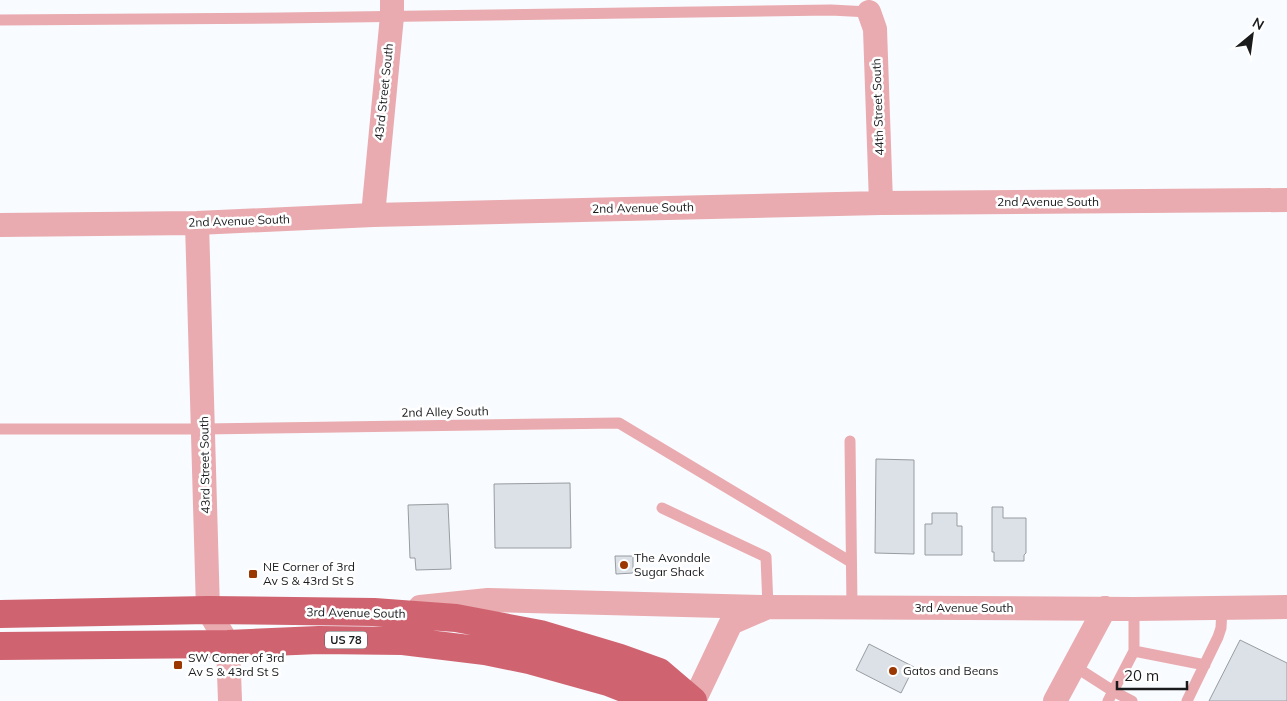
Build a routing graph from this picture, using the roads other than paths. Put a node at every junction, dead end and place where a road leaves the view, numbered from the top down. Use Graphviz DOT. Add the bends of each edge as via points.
graph roads {
  1 [pos="392,8"];
  2 [pos="869,12"];
  3 [pos="0,20"];
  4 [pos="1287,200"];
  5 [pos="881,203"];
  6 [pos="373,215"];
  7 [pos="198,223"];
  8 [pos="0,225"];
  9 [pos="0,429"];
  10 [pos="204,429"];
  11 [pos="850,441"];
  12 [pos="662,508"];
  13 [pos="851,562"];
  14 [pos="768,607"];
  15 [pos="852,608"];
  16 [pos="1105,608"];
  17 [pos="1222,608"];
  18 [pos="1287,608"];
  19 [pos="1134,609"];
  20 [pos="208,610"];
  21 [pos="374,612"];
  22 [pos="0,614"];
  23 [pos="228,644"];
  24 [pos="0,646"];
  25 [pos="1134,651"];
  26 [pos="1205,665"];
  27 [pos="1074,666"];
  28 [pos="1111,696"];
  29 [pos="230,701"];
  30 [pos="684,701"];
  31 [pos="694,701"];
  32 [pos="1055,701"];
  33 [pos="1132,701"];
  34 [pos="1187,701"];
  1 -- 2 [label="lane"];
  1 -- 3 [label="lane" via="271,18"];
  1 -- 6 [label="street, 43rd Street South"];
  2 -- 5 [label="street, 44th Street South" via="875,29"];
  4 -- 5 [label="street, 2nd Avenue South"];
  5 -- 6 [label="street, 2nd Avenue South"];
  6 -- 7 [label="street, 2nd Avenue South"];
  7 -- 8 [label="street, 2nd Avenue South"];
  7 -- 10 [label="street, 43rd Street South"];
  9 -- 10 [label="lane, 2nd Alley South"];
  10 -- 13 [label="lane, 2nd Alley South" via="618,423"];
  10 -- 20 [label="street, 43rd Street South"];
  11 -- 13 [label="lane"];
  12 -- 14 [label="lane" via="766,557"];
  13 -- 15 [label="lane"];
  14 -- 15 [label="street, 3rd Avenue South"];
  14 -- 21 [label="street" via="488,600"];
  14 -- 31 [label="street, 3rd Avenue South" via="731,623"];
  15 -- 16 [label="street, 3rd Avenue South"];
  16 -- 19 [label="street, 3rd Avenue South"];
  16 -- 27 [label="street"];
  17 -- 18 [label="street, 3rd Avenue South"];
  17 -- 19 [label="street, 3rd Avenue South"];
  17 -- 26 [label="lane" via="1222,628"];
  19 -- 25 [label="lane"];
  20 -- 21 [label="main road, 3rd Avenue South"];
  20 -- 22 [label="main road, 3rd Avenue South"];
  20 -- 23 [label="street, 43rd Street South"];
  21 -- 31 [label="main road, 3rd Avenue South" via="456,618 524,630 580,645 659,672"];
  23 -- 24 [label="main road, US 78"];
  23 -- 29 [label="street, 43rd Street South"];
  23 -- 30 [label="main road, US 78" via="344,640 444,645 537,662 608,682 649,698"];
  25 -- 26 [label="lane"];
  25 -- 28 [label="lane"];
  26 -- 34 [label="lane"];
  27 -- 28 [label="lane"];
  27 -- 32 [label="street"];
  28 -- 33 [label="lane"];
}
